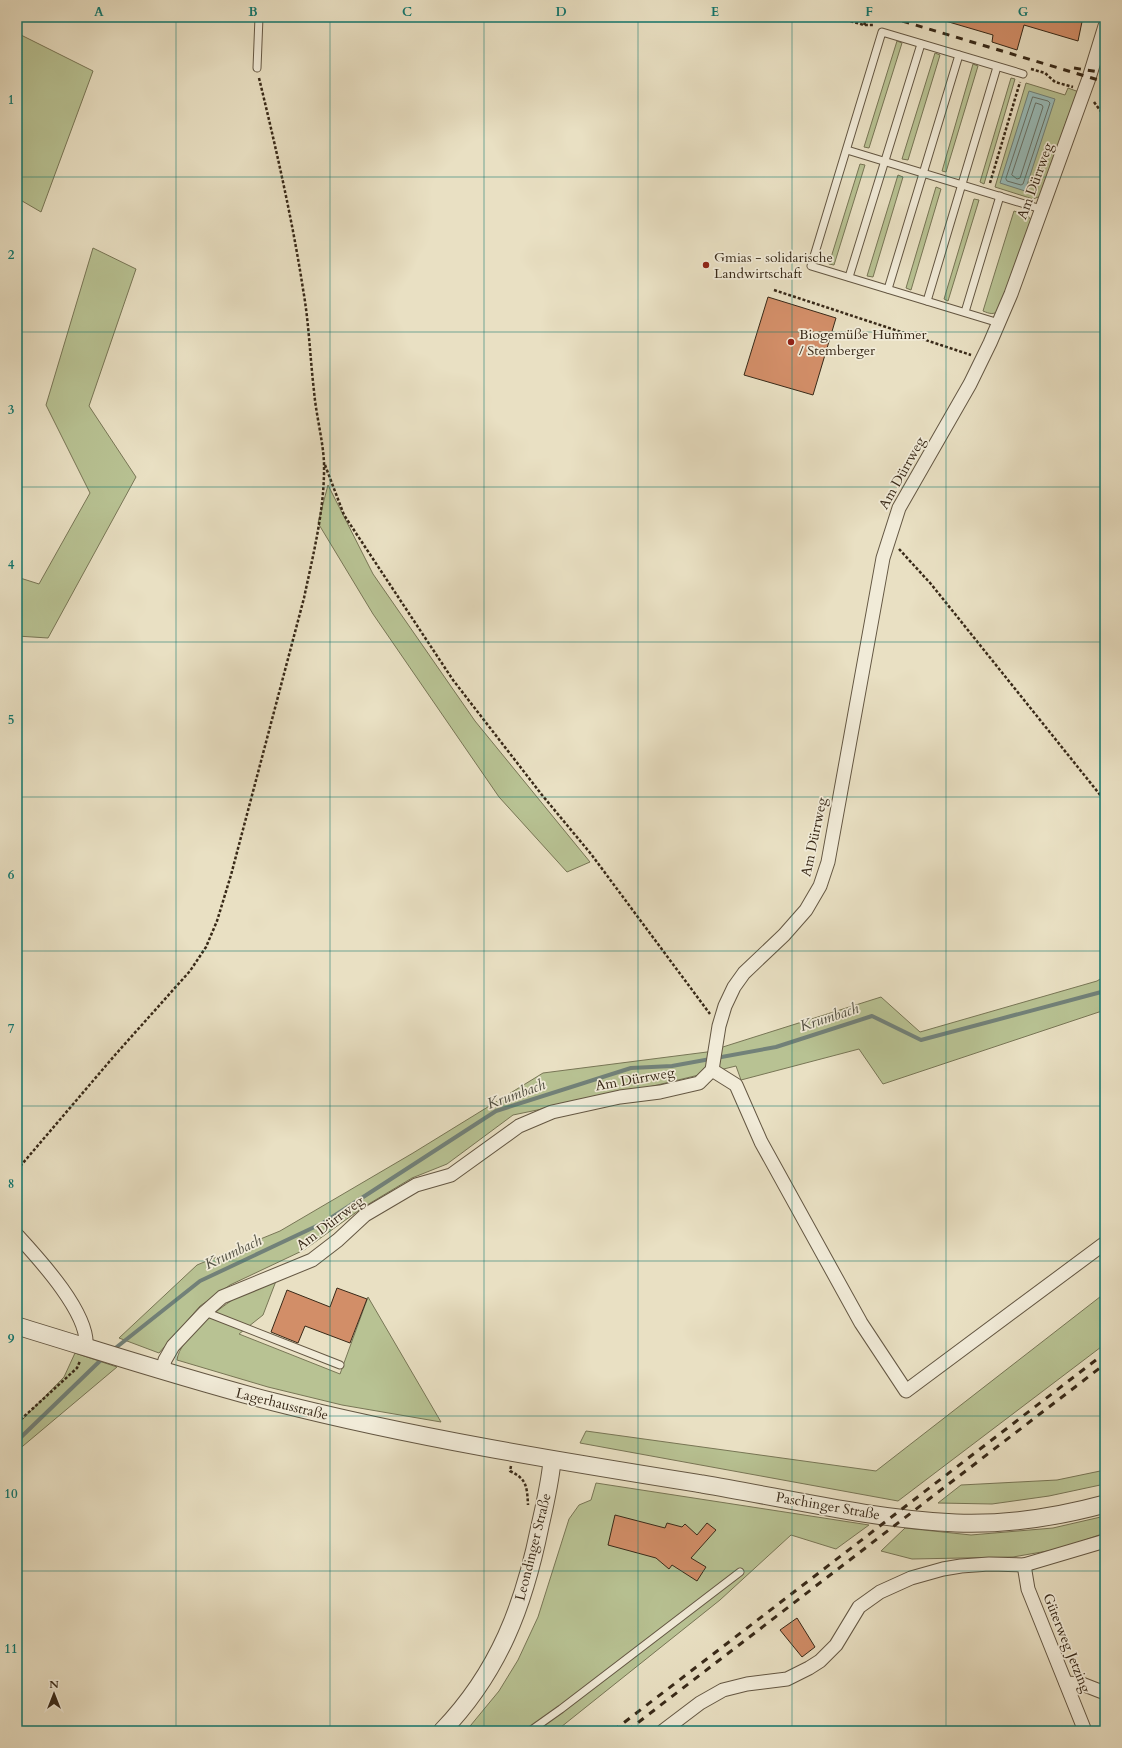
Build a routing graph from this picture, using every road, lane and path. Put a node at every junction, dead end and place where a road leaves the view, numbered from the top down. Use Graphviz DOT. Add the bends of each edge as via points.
graph roads {
  1 [pos="259,17"];
  2 [pos="861,17"];
  3 [pos="867,18"];
  4 [pos="864,25"];
  5 [pos="1105,26"];
  6 [pos="921,44"];
  7 [pos="959,55"];
  8 [pos="997,67"];
  9 [pos="257,68"];
  10 [pos="1023,74"];
  11 [pos="846,150"];
  12 [pos="884,161"];
  13 [pos="923,173"];
  14 [pos="962,184"];
  15 [pos="987,192"];
  16 [pos="1000,196"];
  17 [pos="1041,209"];
  18 [pos="849,277"];
  19 [pos="888,289"];
  20 [pos="774,290"];
  21 [pos="927,301"];
  22 [pos="965,312"];
  23 [pos="999,324"];
  24 [pos="983,359"];
  25 [pos="324,462"];
  26 [pos="888,537"];
  27 [pos="1105,801"];
  28 [pos="719,1026"];
  29 [pos="712,1070"];
  30 [pos="17,1170"];
  31 [pos="17,1234"];
  32 [pos="1105,1243"];
  33 [pos="205,1312"];
  34 [pos="17,1326"];
  35 [pos="86,1347"];
  36 [pos="340,1365"];
  37 [pos="162,1371"];
  38 [pos="17,1423"];
  39 [pos="513,1454"];
  40 [pos="552,1461"];
  41 [pos="1105,1504"];
  42 [pos="528,1510"];
  43 [pos="1105,1541"];
  44 [pos="1024,1565"];
  45 [pos="740,1572"];
  46 [pos="1066,1683"];
  47 [pos="1105,1693"];
  48 [pos="442,1731"];
  49 [pos="530,1731"];
  50 [pos="663,1731"];
  51 [pos="1085,1731"];
  1 -- 9 [label="lane"];
  2 -- 3 [label="path"];
  3 -- 4 [label="path"];
  5 -- 17 [label="street, Am Dürrweg" via="1089,78"];
  6 -- 7 [label="lane"];
  6 -- 11 [label="lane" via="882,32"];
  6 -- 12 [label="lane"];
  7 -- 8 [label="lane"];
  7 -- 13 [label="lane"];
  8 -- 10 [label="lane"];
  8 -- 14 [label="lane"];
  9 -- 25 [label="path" via="298,258"];
  10 -- 15 [label="path"];
  11 -- 12 [label="lane"];
  11 -- 18 [label="lane" via="811,266"];
  12 -- 13 [label="lane"];
  12 -- 18 [label="lane"];
  13 -- 14 [label="lane"];
  13 -- 19 [label="lane"];
  14 -- 15 [label="lane"];
  14 -- 21 [label="lane"];
  15 -- 16 [label="lane"];
  16 -- 17 [label="lane"];
  16 -- 22 [label="lane"];
  17 -- 23 [label="street, Am Dürrweg"];
  18 -- 19 [label="lane"];
  19 -- 21 [label="lane"];
  20 -- 24 [label="path"];
  21 -- 22 [label="lane"];
  22 -- 23 [label="lane"];
  23 -- 24 [label="street, Am Dürrweg"];
  24 -- 26 [label="street, Am Dürrweg" via="899,508"];
  25 -- 28 [label="path" via="344,515 453,680 591,854"];
  25 -- 30 [label="path" via="314,552 304,598 230,875 206,947 190,971"];
  26 -- 27 [label="path" via="931,584"];
  26 -- 28 [label="street, Am Dürrweg" via="832,841 820,886 806,910 734,987"];
  28 -- 29 [label="street, Am Dürrweg"];
  29 -- 32 [label="street" via="736,1085 761,1142 861,1323 906,1391"];
  29 -- 33 [label="street, Am Dürrweg" via="699,1083 552,1112 519,1126 451,1175 416,1185 365,1216 312,1260 222,1297"];
  31 -- 35 [label="street" via="44,1264 64,1293 87,1334"];
  33 -- 36 [label="lane"];
  33 -- 37 [label="street, Am Dürrweg" via="173,1346"];
  34 -- 35 [label="street, Lagerhausstraße"];
  35 -- 37 [label="street, Lagerhausstraße"];
  35 -- 38 [label="path" via="77,1368"];
  37 -- 39 [label="street, Lagerhausstraße" via="335,1417"];
  39 -- 40 [label="street, Lagerhausstraße"];
  39 -- 42 [label="path" via="510,1470 520,1476 527,1487"];
  40 -- 41 [label="street, Paschinger Straße" via="919,1520 958,1523 1023,1520"];
  40 -- 48 [label="street, Leondinger Straße" via="531,1570 517,1613 504,1644 486,1675 468,1702"];
  43 -- 44 [label="street"];
  44 -- 46 [label="street, Güterweg Jetzing" via="1028,1589"];
  44 -- 50 [label="street" via="989,1564 943,1569 895,1585 868,1599 859,1607 836,1645 809,1668 787,1679 723,1690 706,1699"];
  45 -- 49 [label="lane"];
  46 -- 47 [label="street" via="1082,1684"];
  46 -- 51 [label="street, Güterweg Jetzing"];
}
